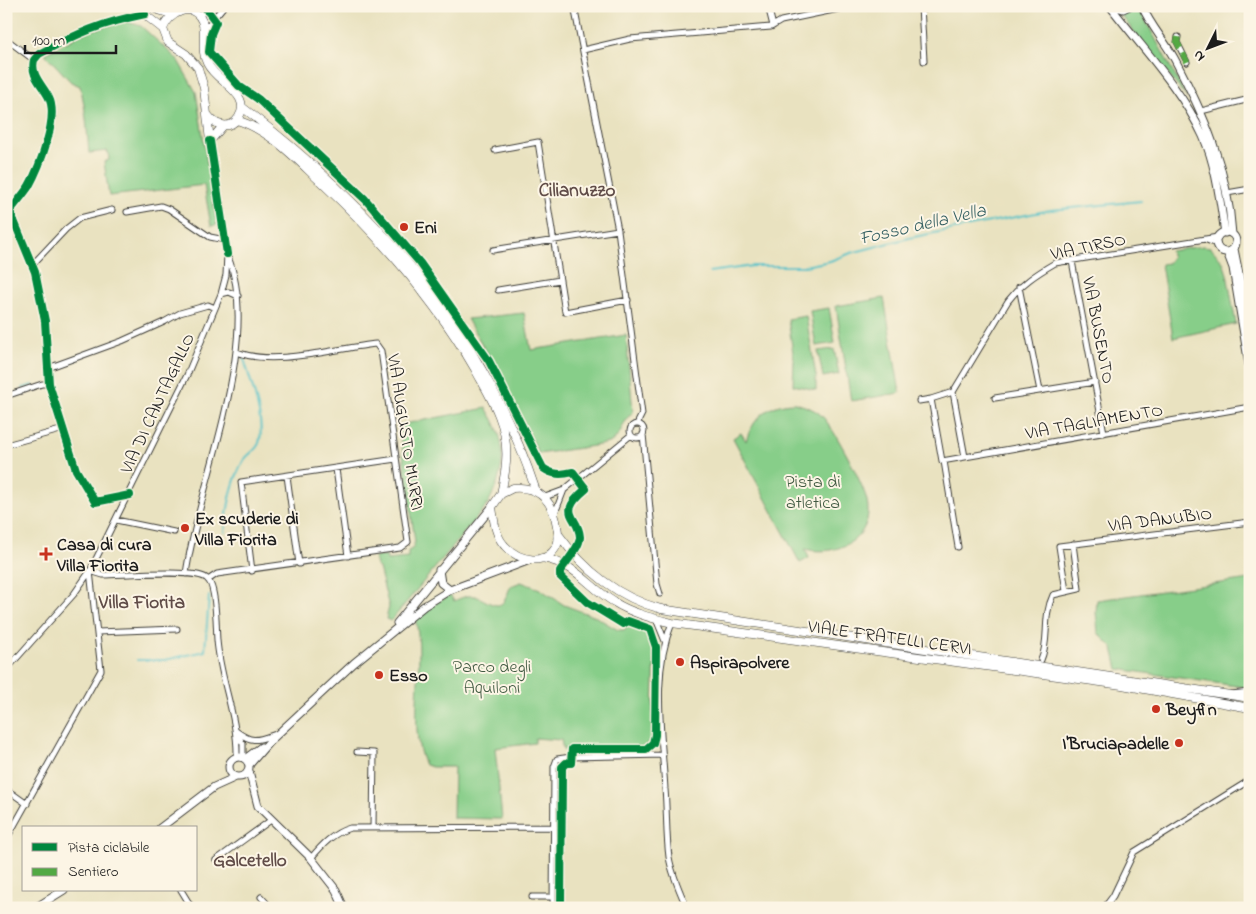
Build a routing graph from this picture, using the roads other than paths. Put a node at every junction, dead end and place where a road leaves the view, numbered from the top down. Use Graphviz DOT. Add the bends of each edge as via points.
graph roads {
  1 [pos="134,6"];
  2 [pos="219,6"];
  3 [pos="224,6"];
  4 [pos="574,6"];
  5 [pos="768,6"];
  6 [pos="853,6"];
  7 [pos="921,6"];
  8 [pos="1111,6"];
  9 [pos="1130,6"];
  10 [pos="1142,6"];
  11 [pos="189,8"];
  12 [pos="145,10"];
  13 [pos="171,14"];
  14 [pos="198,15"];
  15 [pos="773,26"];
  16 [pos="163,29"];
  17 [pos="204,31"];
  18 [pos="1178,37"];
  19 [pos="6,39"];
  20 [pos="583,50"];
  21 [pos="34,60"];
  22 [pos="924,61"];
  23 [pos="1188,62"];
  24 [pos="1250,99"];
  25 [pos="242,108"];
  26 [pos="1201,111"];
  27 [pos="207,114"];
  28 [pos="237,120"];
  29 [pos="223,126"];
  30 [pos="210,142"];
  31 [pos="495,150"];
  32 [pos="1250,189"];
  33 [pos="1227,193"];
  34 [pos="112,210"];
  35 [pos="8,212"];
  36 [pos="127,212"];
  37 [pos="618,230"];
  38 [pos="1229,234"];
  39 [pos="225,240"];
  40 [pos="554,240"];
  41 [pos="1217,240"];
  42 [pos="493,250"];
  43 [pos="1231,250"];
  44 [pos="227,254"];
  45 [pos="1072,261"];
  46 [pos="32,265"];
  47 [pos="560,280"];
  48 [pos="1019,287"];
  49 [pos="498,290"];
  50 [pos="221,294"];
  51 [pos="238,296"];
  52 [pos="628,300"];
  53 [pos="215,308"];
  54 [pos="1250,330"];
  55 [pos="237,352"];
  56 [pos="48,368"];
  57 [pos="1250,371"];
  58 [pos="1095,382"];
  59 [pos="49,384"];
  60 [pos="1040,391"];
  61 [pos="953,392"];
  62 [pos="6,396"];
  63 [pos="995,398"];
  64 [pos="931,399"];
  65 [pos="919,401"];
  66 [pos="1250,408"];
  67 [pos="637,424"];
  68 [pos="64,429"];
  69 [pos="1104,433"];
  70 [pos="643,434"];
  71 [pos="633,437"];
  72 [pos="6,445"];
  73 [pos="965,456"];
  74 [pos="644,457"];
  75 [pos="396,459"];
  76 [pos="943,461"];
  77 [pos="336,469"];
  78 [pos="287,476"];
  79 [pos="564,490"];
  80 [pos="536,491"];
  81 [pos="501,494"];
  82 [pos="130,495"];
  83 [pos="545,498"];
  84 [pos="492,507"];
  85 [pos="555,513"];
  86 [pos="116,520"];
  87 [pos="1250,522"];
  88 [pos="174,532"];
  89 [pos="559,535"];
  90 [pos="1073,544"];
  91 [pos="958,547"];
  92 [pos="348,556"];
  93 [pos="542,558"];
  94 [pos="530,560"];
  95 [pos="299,564"];
  96 [pos="252,570"];
  97 [pos="439,570"];
  98 [pos="90,571"];
  99 [pos="186,574"];
  100 [pos="208,580"];
  101 [pos="450,590"];
  102 [pos="1066,591"];
  103 [pos="660,594"];
  104 [pos="656,619"];
  105 [pos="672,623"];
  106 [pos="177,629"];
  107 [pos="97,632"];
  108 [pos="389,633"];
  109 [pos="665,640"];
  110 [pos="1041,660"];
  111 [pos="6,670"];
  112 [pos="1250,693"];
  113 [pos="1230,695"];
  114 [pos="1250,698"];
  115 [pos="1250,708"];
  116 [pos="236,731"];
  117 [pos="277,733"];
  118 [pos="357,752"];
  119 [pos="663,755"];
  120 [pos="245,762"];
  121 [pos="229,769"];
  122 [pos="238,777"];
  123 [pos="1250,780"];
  124 [pos="6,788"];
  125 [pos="214,788"];
  126 [pos="254,794"];
  127 [pos="27,804"];
  128 [pos="271,820"];
  129 [pos="163,826"];
  130 [pos="554,827"];
  131 [pos="373,828"];
  132 [pos="6,840"];
  133 [pos="311,858"];
  134 [pos="216,860"];
  135 [pos="61,892"];
  136 [pos="182,892"];
  137 [pos="261,897"];
  138 [pos="532,897"];
  139 [pos="553,897"];
  140 [pos="35,908"];
  141 [pos="192,908"];
  142 [pos="271,908"];
  143 [pos="344,908"];
  144 [pos="553,908"];
  145 [pos="687,908"];
  146 [pos="1104,908"];
  1 -- 12 [label="main road"];
  2 -- 14 [label="street"];
  3 -- 17 [label="street"];
  4 -- 20 [label="street"];
  5 -- 15 [label="street"];
  6 -- 15 [label="street" via="781,21"];
  7 -- 22 [label="street"];
  8 -- 9 [label="street" via="1123,9"];
  8 -- 38 [label="street" via="1175,88 1204,138"];
  10 -- 26 [label="street"];
  11 -- 13 [label="main road"];
  11 -- 14 [label="main road"];
  12 -- 13 [label="main road"];
  12 -- 16 [label="main road"];
  12 -- 21 [label="street" via="81,31"];
  13 -- 16 [label="main road"];
  14 -- 17 [label="main road"];
  15 -- 20 [label="street" via="630,39"];
  16 -- 27 [label="main road" via="168,42 186,54 198,68"];
  17 -- 25 [label="main road" via="202,42 207,63 217,78 238,96"];
  18 -- 23 [label="street" via="1177,42"];
  19 -- 21 [label="street"];
  20 -- 37 [label="street"];
  21 -- 35 [label="street" via="34,74 50,99 52,116 47,140 29,186"];
  24 -- 26 [label="street"];
  25 -- 28 [label="main road"];
  25 -- 80 [label="main road" via="274,131 356,205 436,296 494,390 527,462"];
  26 -- 33 [label="street"];
  27 -- 29 [label="main road"];
  27 -- 30 [label="main road"];
  28 -- 29 [label="main road"];
  28 -- 81 [label="main road" via="259,128 286,149 370,229 427,295 462,347 500,418 508,459"];
  29 -- 30 [label="main road"];
  30 -- 39 [label="street, VIA DI CANTAGALLO"];
  31 -- 40 [label="street" via="538,142"];
  32 -- 33 [label="street"];
  33 -- 38 [label="street"];
  34 -- 46 [label="street" via="80,218"];
  35 -- 46 [label="street"];
  36 -- 39 [label="street" via="161,206 210,237"];
  37 -- 40 [label="street"];
  37 -- 52 [label="street"];
  38 -- 41 [label="street"];
  38 -- 43 [label="street" via="1236,243"];
  39 -- 44 [label="street, VIA DI CANTAGALLO"];
  40 -- 42 [label="street"];
  40 -- 47 [label="street"];
  41 -- 43 [label="street" via="1222,251"];
  41 -- 45 [label="street, VIA TIRSO" via="1202,238"];
  43 -- 54 [label="street"];
  43 -- 57 [label="street"];
  44 -- 50 [label="street, VIA DI CANTAGALLO"];
  44 -- 51 [label="street"];
  45 -- 48 [label="street, VIA TIRSO" via="1055,264"];
  45 -- 58 [label="street, VIA BUSENTO"];
  46 -- 56 [label="street" via="45,321"];
  47 -- 49 [label="street"];
  47 -- 52 [label="street" via="565,312"];
  48 -- 60 [label="street"];
  48 -- 61 [label="street, VIA TIRSO"];
  50 -- 51 [label="street" via="229,292"];
  50 -- 53 [label="street, VIA DI CANTAGALLO"];
  51 -- 55 [label="street"];
  52 -- 67 [label="street" via="642,414"];
  53 -- 56 [label="street" via="208,305 180,313 122,341"];
  53 -- 82 [label="street, VIA DI CANTAGALLO"];
  55 -- 75 [label="street, VIA AUGUSTO MURRI" via="256,358 274,357 376,344 381,351"];
  55 -- 99 [label="street"];
  56 -- 59 [label="street"];
  58 -- 60 [label="street"];
  58 -- 69 [label="street, VIA BUSENTO"];
  59 -- 62 [label="street"];
  59 -- 68 [label="street"];
  60 -- 63 [label="street"];
  61 -- 64 [label="street"];
  61 -- 73 [label="street"];
  64 -- 65 [label="street"];
  64 -- 76 [label="street"];
  66 -- 69 [label="street, VIA TAGLIAMENTO"];
  67 -- 70 [label="street" via="643,428"];
  67 -- 71 [label="street" via="630,427"];
  68 -- 72 [label="street"];
  68 -- 82 [label="street" via="76,470 95,502"];
  69 -- 73 [label="street, VIA TAGLIAMENTO"];
  70 -- 71 [label="street"];
  70 -- 74 [label="street"];
  71 -- 74 [label="street" via="641,444"];
  71 -- 79 [label="street"];
  73 -- 76 [label="street, VIA TAGLIAMENTO"];
  74 -- 103 [label="street"];
  75 -- 77 [label="street"];
  75 -- 92 [label="street, VIA AUGUSTO MURRI" via="407,544 400,548"];
  76 -- 91 [label="street"];
  77 -- 78 [label="street"];
  77 -- 92 [label="street"];
  78 -- 95 [label="street"];
  78 -- 96 [label="street" via="241,482"];
  79 -- 83 [label="street"];
  79 -- 85 [label="street"];
  80 -- 81 [label="main road" via="513,488"];
  80 -- 83 [label="main road, VIALE FRATELLI CERVI"];
  81 -- 84 [label="main road"];
  82 -- 86 [label="street, VIA DI CANTAGALLO"];
  83 -- 85 [label="main road, VIALE FRATELLI CERVI"];
  84 -- 94 [label="main road" via="494,526 504,546"];
  84 -- 97 [label="street"];
  85 -- 89 [label="main road, VIALE FRATELLI CERVI"];
  86 -- 88 [label="street"];
  86 -- 98 [label="street, VIA DI CANTAGALLO"];
  87 -- 90 [label="street, VIA DANUBIO"];
  89 -- 93 [label="main road" via="553,551"];
  89 -- 113 [label="main road, VIALE FRATELLI CERVI" via="574,555 622,595 640,604"];
  90 -- 102 [label="street" via="1079,589"];
  90 -- 102 [label="street" via="1059,546"];
  92 -- 95 [label="street"];
  93 -- 94 [label="main road, VIALE FRATELLI CERVI"];
  93 -- 104 [label="main road, VIALE FRATELLI CERVI" via="564,563 616,603"];
  94 -- 101 [label="street"];
  95 -- 96 [label="street"];
  96 -- 100 [label="street" via="217,574"];
  97 -- 101 [label="street" via="441,583"];
  97 -- 108 [label="street"];
  98 -- 99 [label="street" via="103,575"];
  98 -- 107 [label="street"];
  98 -- 111 [label="street, VIA DI CANTAGALLO" via="74,594"];
  99 -- 100 [label="street" via="204,576"];
  100 -- 116 [label="street" via="214,598 218,656"];
  101 -- 108 [label="street"];
  102 -- 110 [label="street" via="1053,595 1049,603"];
  104 -- 105 [label="main road, VIALE FRATELLI CERVI"];
  104 -- 109 [label="street"];
  105 -- 109 [label="street"];
  105 -- 115 [label="main road, VIALE FRATELLI CERVI" via="1107,683"];
  106 -- 107 [label="street"];
  107 -- 127 [label="street" via="101,670"];
  108 -- 117 [label="street"];
  109 -- 119 [label="street" via="660,697"];
  112 -- 113 [label="street"];
  113 -- 114 [label="main road, VIALE FRATELLI CERVI"];
  116 -- 117 [label="street" via="246,739 256,741"];
  116 -- 120 [label="street" via="243,744"];
  117 -- 120 [label="street"];
  118 -- 131 [label="street" via="374,753"];
  119 -- 130 [label="street" via="556,759"];
  119 -- 145 [label="street" via="669,858"];
  120 -- 121 [label="street" via="232,760"];
  120 -- 122 [label="street"];
  120 -- 126 [label="street"];
  121 -- 122 [label="street"];
  121 -- 125 [label="street"];
  122 -- 125 [label="street"];
  122 -- 126 [label="street"];
  123 -- 146 [label="street" via="1134,852"];
  124 -- 127 [label="street"];
  125 -- 129 [label="street"];
  126 -- 128 [label="street" via="258,806"];
  127 -- 132 [label="street"];
  128 -- 133 [label="street"];
  128 -- 134 [label="street"];
  130 -- 131 [label="street"];
  130 -- 139 [label="street"];
  131 -- 133 [label="street" via="340,831"];
  133 -- 143 [label="street" via="336,890"];
  135 -- 140 [label="street"];
  136 -- 141 [label="street"];
  137 -- 142 [label="street"];
  138 -- 139 [label="street"];
  139 -- 144 [label="street"];
}
